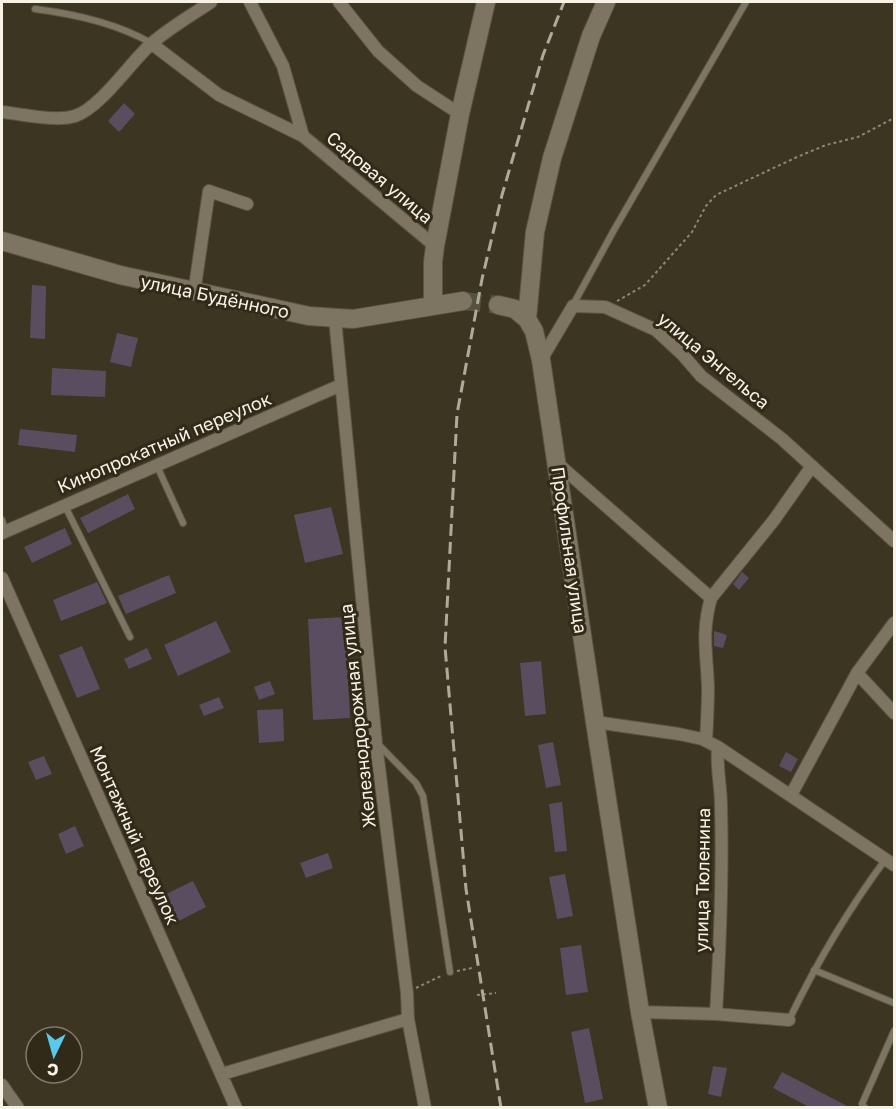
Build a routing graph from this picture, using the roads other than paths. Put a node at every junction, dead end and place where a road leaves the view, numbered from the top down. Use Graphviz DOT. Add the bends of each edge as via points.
graph roads {
  1 [pos="211,2"];
  2 [pos="250,2"];
  3 [pos="339,2"];
  4 [pos="486,2"];
  5 [pos="606,2"];
  6 [pos="746,2"];
  7 [pos="35,9"];
  8 [pos="152,44"];
  9 [pos="2,112"];
  10 [pos="460,114"];
  11 [pos="303,136"];
  12 [pos="247,204"];
  13 [pos="2,241"];
  14 [pos="435,246"];
  15 [pos="194,292"];
  16 [pos="463,301"];
  17 [pos="498,304"];
  18 [pos="433,306"];
  19 [pos="573,306"];
  20 [pos="334,319"];
  21 [pos="526,319"];
  22 [pos="541,360"];
  23 [pos="341,386"];
  24 [pos="557,463"];
  25 [pos="156,465"];
  26 [pos="812,466"];
  27 [pos="65,505"];
  28 [pos="183,524"];
  29 [pos="3,528"];
  30 [pos="894,541"];
  31 [pos="2,578"];
  32 [pos="711,598"];
  33 [pos="894,623"];
  34 [pos="130,637"];
  35 [pos="857,673"];
  36 [pos="894,713"];
  37 [pos="595,722"];
  38 [pos="706,741"];
  39 [pos="376,743"];
  40 [pos="718,747"];
  41 [pos="791,795"];
  42 [pos="890,863"];
  43 [pos="814,970"];
  44 [pos="450,972"];
  45 [pos="894,1003"];
  46 [pos="640,1012"];
  47 [pos="716,1014"];
  48 [pos="408,1020"];
  49 [pos="789,1020"];
  50 [pos="894,1031"];
  51 [pos="222,1074"];
  52 [pos="2,1085"];
  53 [pos="2,1100"];
  54 [pos="863,1106"];
  55 [pos="12,1107"];
  56 [pos="18,1107"];
  57 [pos="236,1107"];
  58 [pos="425,1107"];
  59 [pos="658,1107"];
  1 -- 8 [label="street"];
  2 -- 11 [label="street, Садовая улица" via="283,66"];
  3 -- 10 [label="street" via="378,51 417,86"];
  4 -- 10 [label="main road"];
  5 -- 21 [label="main road, Профильная улица" via="591,36 552,158 533,243"];
  6 -- 19 [label="lane"];
  7 -- 8 [label="lane" via="67,13 120,28"];
  8 -- 9 [label="street" via="82,114 60,118"];
  8 -- 11 [label="street" via="219,96"];
  10 -- 14 [label="main road"];
  11 -- 14 [label="street, Садовая улица"];
  12 -- 15 [label="street" via="209,191"];
  13 -- 15 [label="main road, улица Будённого"];
  14 -- 18 [label="main road"];
  15 -- 20 [label="main road, улица Будённого"];
  16 -- 18 [label="main road, улица Будённого"];
  17 -- 21 [label="main road" via="515,309"];
  18 -- 20 [label="main road, улица Будённого"];
  19 -- 22 [label="street"];
  19 -- 26 [label="street, улица Энгельса" via="605,308 656,330 701,376"];
  20 -- 23 [label="street, Железнодорожная улица"];
  21 -- 22 [label="main road, Профильная улица" via="534,331"];
  22 -- 24 [label="main road, Профильная улица"];
  23 -- 25 [label="street, Кинопрокатный переулок"];
  23 -- 39 [label="street, Железнодорожная улица"];
  24 -- 32 [label="street"];
  24 -- 37 [label="main road, Профильная улица"];
  25 -- 27 [label="street, Кинопрокатный переулок"];
  25 -- 28 [label="lane"];
  26 -- 30 [label="street, улица Энгельса"];
  26 -- 32 [label="street"];
  27 -- 29 [label="street, Кинопрокатный переулок"];
  27 -- 34 [label="lane"];
  31 -- 51 [label="street, Монтажный переулок"];
  32 -- 38 [label="street" via="704,647 708,689"];
  33 -- 35 [label="street"];
  35 -- 36 [label="street"];
  35 -- 41 [label="street"];
  37 -- 38 [label="street"];
  37 -- 46 [label="main road, Профильная улица"];
  38 -- 40 [label="street"];
  39 -- 44 [label="lane" via="416,783 423,796"];
  39 -- 48 [label="street, Железнодорожная улица"];
  40 -- 41 [label="street"];
  40 -- 47 [label="street, улица Тюленина" via="720,949"];
  41 -- 42 [label="street"];
  42 -- 43 [label="lane" via="867,884"];
  43 -- 45 [label="lane"];
  43 -- 49 [label="lane"];
  46 -- 47 [label="street"];
  46 -- 59 [label="main road, Профильная улица"];
  47 -- 49 [label="street"];
  48 -- 51 [label="street"];
  48 -- 58 [label="street, Железнодорожная улица"];
  50 -- 54 [label="lane"];
  51 -- 57 [label="street, Монтажный переулок"];
  52 -- 56 [label="street"];
  53 -- 55 [label="street"];
}
